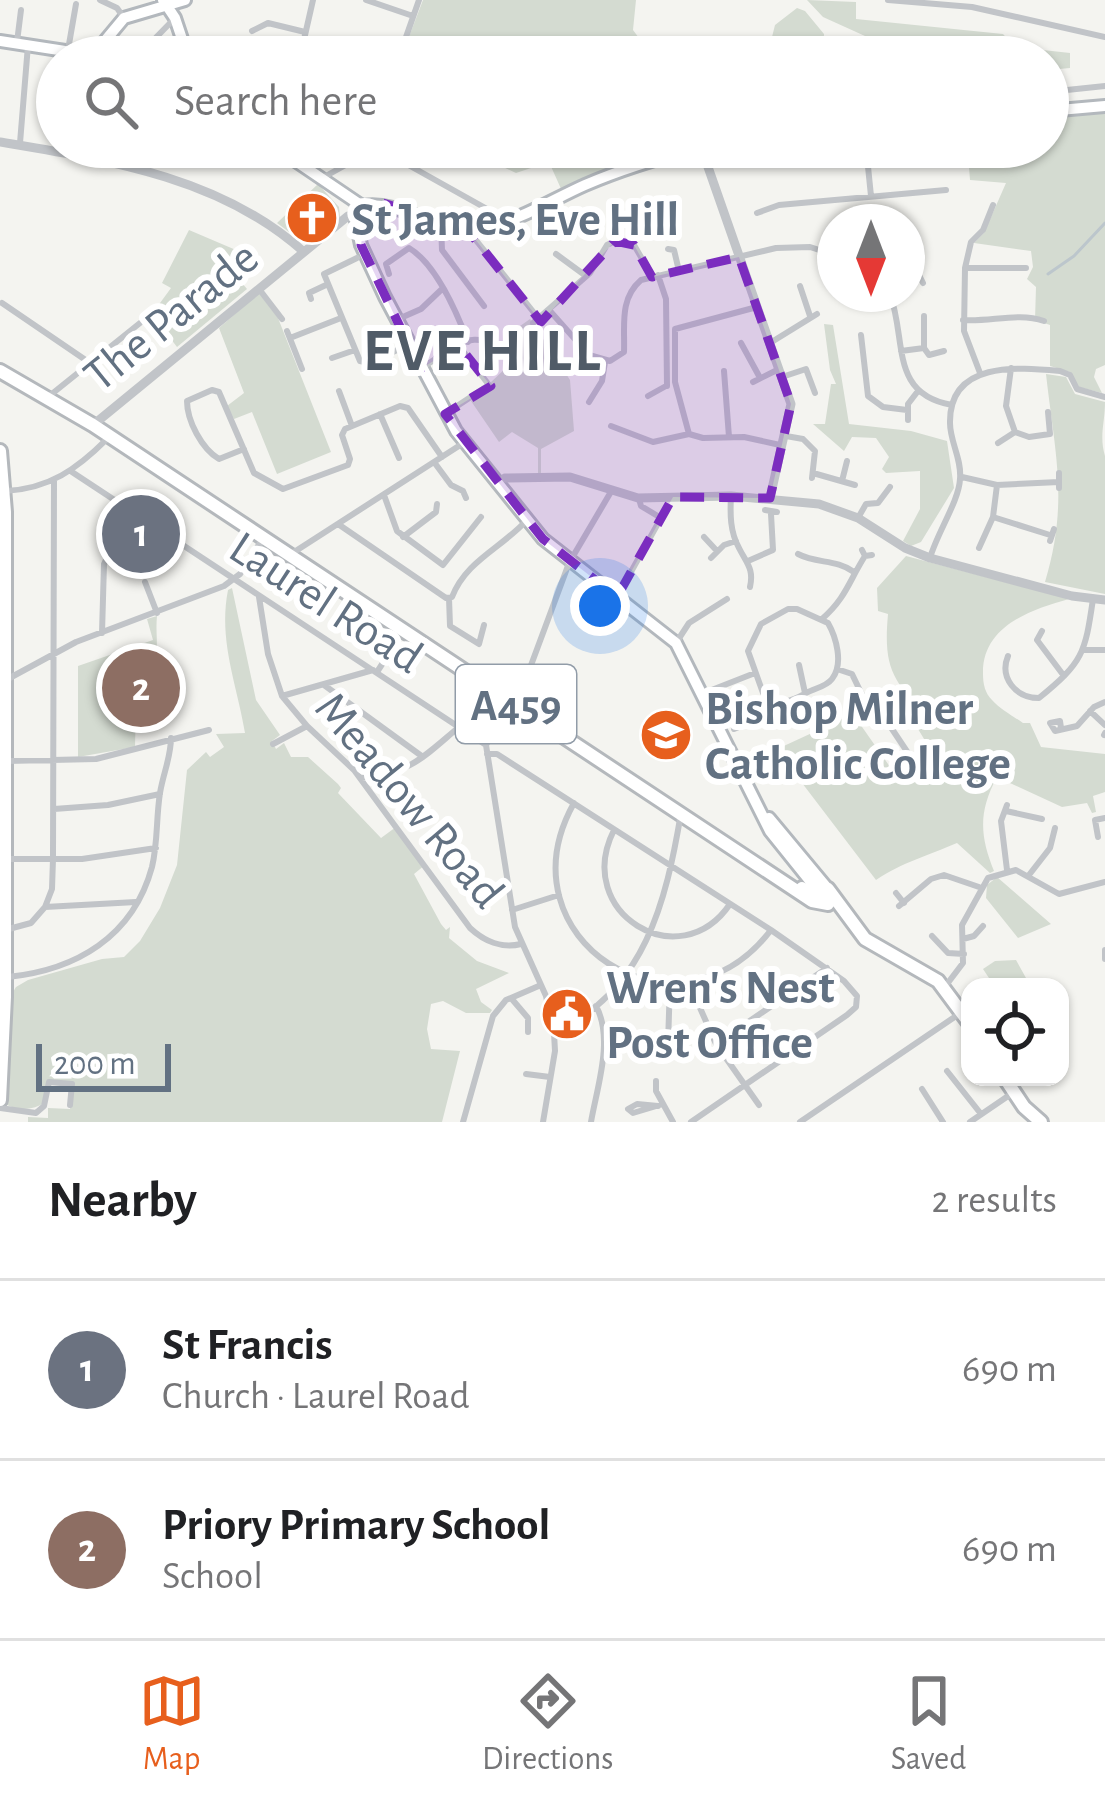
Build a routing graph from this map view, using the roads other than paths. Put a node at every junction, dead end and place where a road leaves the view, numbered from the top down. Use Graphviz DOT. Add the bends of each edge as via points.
graph roads {
  1 [pos="100,0"];
  2 [pos="185,0"];
  3 [pos="313,0"];
  4 [pos="366,0"];
  5 [pos="419,0"];
  6 [pos="888,0"];
  7 [pos="382,3"];
  8 [pos="76,4"];
  9 [pos="168,8"];
  10 [pos="21,10"];
  11 [pos="413,16"];
  12 [pos="124,18"];
  13 [pos="252,31"];
  14 [pos="305,32"];
  15 [pos="70,36"];
  16 [pos="112,36"];
  17 [pos="150,36"];
  18 [pos="179,36"];
  19 [pos="304,36"];
  20 [pos="406,36"];
  21 [pos="1105,37"];
  22 [pos="0,40"];
  23 [pos="22,44"];
  24 [pos="36,46"];
  25 [pos="1105,86"];
  26 [pos="1069,90"];
  27 [pos="1105,106"];
  28 [pos="1069,109"];
  29 [pos="0,142"];
  30 [pos="20,145"];
  31 [pos="36,148"];
  32 [pos="142,168"];
  33 [pos="308,168"];
  34 [pos="341,168"];
  35 [pos="415,168"];
  36 [pos="636,168"];
  37 [pos="708,168"];
  38 [pos="868,168"];
  39 [pos="323,178"];
  40 [pos="946,190"];
  41 [pos="871,196"];
  42 [pos="993,205"];
  43 [pos="358,209"];
  44 [pos="759,210"];
  45 [pos="507,220"];
  46 [pos="441,225"];
  47 [pos="466,229"];
  48 [pos="668,249"];
  49 [pos="817,250"];
  50 [pos="304,252"];
  51 [pos="556,254"];
  52 [pos="739,257"];
  53 [pos="362,267"];
  54 [pos="965,268"];
  55 [pos="679,271"];
  56 [pos="1025,271"];
  57 [pos="389,274"];
  58 [pos="586,276"];
  59 [pos="655,276"];
  60 [pos="328,284"];
  61 [pos="302,285"];
  62 [pos="800,286"];
  63 [pos="259,288"];
  64 [pos="442,289"];
  65 [pos="2,303"];
  66 [pos="484,306"];
  67 [pos="757,307"];
  68 [pos="550,310"];
  69 [pos="896,312"];
  70 [pos="924,316"];
  71 [pos="341,318"];
  72 [pos="282,319"];
  73 [pos="396,320"];
  74 [pos="963,320"];
  75 [pos="1045,321"];
  76 [pos="140,323"];
  77 [pos="861,335"];
  78 [pos="468,342"];
  79 [pos="740,342"];
  80 [pos="770,343"];
  81 [pos="408,345"];
  82 [pos="459,346"];
  83 [pos="924,348"];
  84 [pos="355,350"];
  85 [pos="901,351"];
  86 [pos="944,351"];
  87 [pos="605,361"];
  88 [pos="510,362"];
  89 [pos="90,363"];
  90 [pos="343,366"];
  91 [pos="1011,368"];
  92 [pos="302,369"];
  93 [pos="420,369"];
  94 [pos="724,370"];
  95 [pos="0,371"];
  96 [pos="780,373"];
  97 [pos="980,373"];
  98 [pos="671,384"];
  99 [pos="339,391"];
  100 [pos="918,391"];
  101 [pos="815,393"];
  102 [pos="48,397"];
  103 [pos="648,397"];
  104 [pos="1105,398"];
  105 [pos="593,402"];
  106 [pos="952,405"];
  107 [pos="907,410"];
  108 [pos="1048,412"];
  109 [pos="380,414"];
  110 [pos="445,414"];
  111 [pos="908,420"];
  112 [pos="93,425"];
  113 [pos="352,426"];
  114 [pos="618,426"];
  115 [pos="1016,432"];
  116 [pos="689,434"];
  117 [pos="110,436"];
  118 [pos="729,437"];
  119 [pos="783,440"];
  120 [pos="1000,440"];
  121 [pos="465,442"];
  122 [pos="244,449"];
  123 [pos="0,451"];
  124 [pos="442,457"];
  125 [pos="399,458"];
  126 [pos="847,461"];
  127 [pos="434,462"];
  128 [pos="72,472"];
  129 [pos="961,477"];
  130 [pos="54,480"];
  131 [pos="842,481"];
  132 [pos="1059,481"];
  133 [pos="504,482"];
  134 [pos="855,485"];
  135 [pos="997,485"];
  136 [pos="890,487"];
  137 [pos="2,489"];
  138 [pos="612,490"];
  139 [pos="384,495"];
  140 [pos="731,496"];
  141 [pos="638,498"];
  142 [pos="770,498"];
  143 [pos="466,499"];
  144 [pos="437,504"];
  145 [pos="1,506"];
  146 [pos="130,510"];
  147 [pos="771,512"];
  148 [pos="482,517"];
  149 [pos="993,517"];
  150 [pos="858,518"];
  151 [pos="526,521"];
  152 [pos="338,524"];
  153 [pos="1051,535"];
  154 [pos="403,537"];
  155 [pos="704,537"];
  156 [pos="264,538"];
  157 [pos="4,540"];
  158 [pos="736,541"];
  159 [pos="978,543"];
  160 [pos="804,554"];
  161 [pos="866,554"];
  162 [pos="290,555"];
  163 [pos="930,558"];
  164 [pos="748,561"];
  165 [pos="569,563"];
  166 [pos="854,572"];
  167 [pos="235,579"];
  168 [pos="146,582"];
  169 [pos="750,587"];
  170 [pos="259,596"];
  171 [pos="617,597"];
  172 [pos="449,598"];
  173 [pos="1099,599"];
  174 [pos="720,600"];
  175 [pos="158,613"];
  176 [pos="822,619"];
  177 [pos="484,625"];
  178 [pos="1042,631"];
  179 [pos="103,632"];
  180 [pos="1037,640"];
  181 [pos="1027,642"];
  182 [pos="676,643"];
  183 [pos="1085,650"];
  184 [pos="1105,650"];
  185 [pos="54,652"];
  186 [pos="390,652"];
  187 [pos="1008,656"];
  188 [pos="837,669"];
  189 [pos="795,670"];
  190 [pos="375,671"];
  191 [pos="755,673"];
  192 [pos="1064,676"];
  193 [pos="324,685"];
  194 [pos="2,686"];
  195 [pos="704,693"];
  196 [pos="805,693"];
  197 [pos="282,696"];
  198 [pos="772,701"];
  199 [pos="513,702"];
  200 [pos="1105,702"];
  201 [pos="1090,711"];
  202 [pos="735,725"];
  203 [pos="307,726"];
  204 [pos="459,728"];
  205 [pos="1061,728"];
  206 [pos="209,730"];
  207 [pos="1104,731"];
  208 [pos="171,738"];
  209 [pos="273,744"];
  210 [pos="487,749"];
  211 [pos="910,756"];
  212 [pos="423,757"];
  213 [pos="4,761"];
  214 [pos="53,761"];
  215 [pos="360,778"];
  216 [pos="160,794"];
  217 [pos="2,795"];
  218 [pos="755,802"];
  219 [pos="574,803"];
  220 [pos="54,809"];
  221 [pos="681,812"];
  222 [pos="1037,815"];
  223 [pos="1105,818"];
  224 [pos="614,830"];
  225 [pos="1057,833"];
  226 [pos="1098,837"];
  227 [pos="155,848"];
  228 [pos="799,853"];
  229 [pos="4,860"];
  230 [pos="53,860"];
  231 [pos="672,867"];
  232 [pos="1007,870"];
  233 [pos="1030,875"];
  234 [pos="1105,882"];
  235 [pos="980,887"];
  236 [pos="823,891"];
  237 [pos="896,892"];
  238 [pos="559,895"];
  239 [pos="136,902"];
  240 [pos="730,904"];
  241 [pos="45,907"];
  242 [pos="512,910"];
  243 [pos="1,930"];
  244 [pos="771,930"];
  245 [pos="982,931"];
  246 [pos="651,933"];
  247 [pos="963,939"];
  248 [pos="521,944"];
  249 [pos="927,950"];
  250 [pos="964,954"];
  251 [pos="827,968"];
  252 [pos="625,974"];
  253 [pos="2,976"];
  254 [pos="26,977"];
  255 [pos="670,983"];
  256 [pos="689,983"];
  257 [pos="541,986"];
  258 [pos="944,988"];
  259 [pos="511,998"];
  260 [pos="596,1006"];
  261 [pos="961,1011"];
  262 [pos="1,1016"];
  263 [pos="961,1021"];
  264 [pos="528,1032"];
  265 [pos="554,1033"];
  266 [pos="716,1044"];
  267 [pos="668,1045"];
  268 [pos="1,1071"];
  269 [pos="947,1071"];
  270 [pos="526,1074"];
  271 [pos="550,1077"];
  272 [pos="656,1081"];
  273 [pos="744,1085"];
  274 [pos="1010,1086"];
  275 [pos="922,1089"];
  276 [pos="1014,1092"];
  277 [pos="0,1104"];
  278 [pos="70,1105"];
  279 [pos="759,1105"];
  280 [pos="981,1114"];
  281 [pos="465,1122"];
  282 [pos="543,1122"];
  283 [pos="591,1122"];
  284 [pos="673,1122"];
  285 [pos="691,1122"];
  286 [pos="800,1122"];
  287 [pos="943,1122"];
  288 [pos="970,1122"];
  289 [pos="1041,1122"];
  1 -- 12 [label="street"];
  2 -- 9 [label="main road"];
  3 -- 14 [label="street"];
  4 -- 7 [label="street"];
  5 -- 11 [label="street"];
  6 -- 21 [label="street" via="972,7"];
  7 -- 11 [label="street"];
  8 -- 15 [label="street"];
  9 -- 12 [label="main road"];
  9 -- 17 [label="street"];
  9 -- 18 [label="main road"];
  10 -- 23 [label="street"];
  11 -- 20 [label="street"];
  12 -- 16 [label="main road"];
  13 -- 14 [label="street" via="268,23"];
  14 -- 19 [label="street"];
  22 -- 23 [label="main road"];
  23 -- 24 [label="main road"];
  23 -- 30 [label="street"];
  25 -- 26 [label="street"];
  27 -- 28 [label="main road"];
  29 -- 30 [label="street"];
  30 -- 31 [label="street"];
  32 -- 50 [label="street" via="263,218"];
  33 -- 39 [label="main road"];
  34 -- 39 [label="street"];
  35 -- 45 [label="street"];
  36 -- 45 [label="main road"];
  37 -- 52 [label="street"];
  38 -- 41 [label="street"];
  39 -- 43 [label="main road"];
  40 -- 41 [label="street"];
  41 -- 44 [label="street"];
  42 -- 54 [label="street"];
  43 -- 46 [label="main road"];
  43 -- 50 [label="street, The Parade"];
  43 -- 73 [label="main road" via="359,236"];
  45 -- 47 [label="main road"];
  46 -- 47 [label="main road"];
  46 -- 66 [label="street" via="442,250"];
  47 -- 68 [label="street" via="536,321"];
  48 -- 55 [label="street"];
  49 -- 52 [label="street"];
  50 -- 63 [label="street, The Parade"];
  51 -- 58 [label="street"];
  52 -- 55 [label="street"];
  52 -- 67 [label="street"];
  53 -- 60 [label="street" via="355,255 324,274"];
  54 -- 56 [label="street"];
  54 -- 74 [label="street"];
  55 -- 59 [label="street"];
  57 -- 64 [label="street" via="386,264 412,245"];
  58 -- 59 [label="street" via="607,245 620,240 634,245"];
  58 -- 68 [label="street"];
  59 -- 87 [label="street" via="637,283 627,299 624,352"];
  59 -- 98 [label="street" via="666,299"];
  60 -- 61 [label="street" via="310,296"];
  60 -- 71 [label="street"];
  62 -- 80 [label="street" via="814,315"];
  63 -- 72 [label="street"];
  63 -- 112 [label="street, The Parade"];
  64 -- 73 [label="street"];
  64 -- 78 [label="street"];
  65 -- 89 [label="street"];
  67 -- 80 [label="street"];
  67 -- 98 [label="street" via="675,328"];
  68 -- 87 [label="street" via="589,355"];
  69 -- 85 [label="street"];
  70 -- 83 [label="street"];
  71 -- 84 [label="street"];
  71 -- 92 [label="street" via="289,334"];
  73 -- 81 [label="main road"];
  74 -- 75 [label="street" via="1033,313"];
  74 -- 97 [label="street"];
  76 -- 89 [label="street"];
  77 -- 107 [label="street" via="868,396"];
  78 -- 82 [label="street"];
  78 -- 88 [label="street" via="493,342"];
  79 -- 96 [label="street" via="756,379"];
  80 -- 96 [label="street"];
  81 -- 84 [label="street" via="368,363"];
  81 -- 93 [label="main road"];
  82 -- 93 [label="street"];
  82 -- 110 [label="street" via="488,382"];
  83 -- 85 [label="street"];
  83 -- 86 [label="street" via="929,355"];
  84 -- 90 [label="street" via="335,357"];
  85 -- 100 [label="street"];
  87 -- 105 [label="street"];
  89 -- 102 [label="street"];
  91 -- 97 [label="street"];
  91 -- 104 [label="street" via="1064,371 1077,389"];
  91 -- 115 [label="street" via="1006,406"];
  93 -- 110 [label="main road"];
  94 -- 118 [label="street"];
  95 -- 102 [label="main road, A459"];
  96 -- 101 [label="street" via="806,369"];
  96 -- 119 [label="street" via="792,408"];
  97 -- 106 [label="street"];
  98 -- 103 [label="street"];
  98 -- 116 [label="street"];
  99 -- 113 [label="street"];
  100 -- 106 [label="street"];
  100 -- 107 [label="street"];
  102 -- 112 [label="main road, A459"];
  106 -- 129 [label="street"];
  107 -- 111 [label="street"];
  108 -- 115 [label="street" via="1051,436"];
  109 -- 113 [label="street"];
  109 -- 124 [label="street" via="408,408"];
  109 -- 125 [label="street"];
  110 -- 121 [label="main road"];
  112 -- 117 [label="main road, A459"];
  113 -- 122 [label="street" via="342,435 348,465 289,489 259,478"];
  114 -- 116 [label="street" via="653,442"];
  115 -- 120 [label="street"];
  116 -- 118 [label="street"];
  117 -- 128 [label="street"];
  117 -- 156 [label="main road, A459"];
  118 -- 119 [label="street"];
  119 -- 131 [label="street" via="802,439 815,451 813,476"];
  119 -- 142 [label="street"];
  121 -- 124 [label="street"];
  121 -- 133 [label="main road"];
  122 -- 122 [label="street" via="219,392 187,401 213,457"];
  123 -- 137 [label="main road"];
  124 -- 127 [label="street"];
  126 -- 131 [label="street"];
  127 -- 139 [label="street"];
  127 -- 143 [label="street"];
  128 -- 130 [label="street"];
  128 -- 146 [label="street, Laurel Road"];
  129 -- 135 [label="street"];
  129 -- 163 [label="street"];
  130 -- 137 [label="street"];
  130 -- 185 [label="street"];
  131 -- 134 [label="street"];
  132 -- 135 [label="street"];
  133 -- 138 [label="street" via="570,477"];
  133 -- 151 [label="main road"];
  135 -- 149 [label="street"];
  136 -- 150 [label="street"];
  137 -- 145 [label="main road"];
  137 -- 157 [label="main road"];
  138 -- 141 [label="street"];
  138 -- 165 [label="street"];
  139 -- 152 [label="street"];
  139 -- 154 [label="street"];
  140 -- 141 [label="street"];
  140 -- 142 [label="street"];
  140 -- 158 [label="street"];
  141 -- 171 [label="street" via="661,518"];
  142 -- 150 [label="street"];
  144 -- 154 [label="street"];
  145 -- 157 [label="main road"];
  146 -- 167 [label="street, Laurel Road"];
  146 -- 179 [label="street" via="104,564"];
  147 -- 164 [label="street" via="775,547"];
  148 -- 154 [label="street" via="441,568"];
  149 -- 153 [label="street"];
  149 -- 159 [label="street"];
  150 -- 163 [label="street"];
  151 -- 165 [label="main road"];
  151 -- 172 [label="street" via="465,571"];
  152 -- 162 [label="street"];
  152 -- 172 [label="street"];
  155 -- 158 [label="street" via="714,555"];
  156 -- 162 [label="main road, A459"];
  156 -- 167 [label="street"];
  157 -- 194 [label="main road"];
  158 -- 164 [label="street"];
  160 -- 166 [label="street"];
  161 -- 166 [label="street"];
  162 -- 199 [label="main road, A459"];
  163 -- 173 [label="street"];
  164 -- 169 [label="street"];
  165 -- 171 [label="main road"];
  165 -- 199 [label="street"];
  166 -- 176 [label="street" via="846,596"];
  167 -- 170 [label="street, Laurel Road"];
  167 -- 175 [label="street"];
  168 -- 175 [label="street"];
  170 -- 190 [label="street, Laurel Road"];
  170 -- 197 [label="street, Meadow Road"];
  171 -- 182 [label="main road"];
  172 -- 177 [label="street" via="450,626 481,646"];
  173 -- 183 [label="street"];
  174 -- 182 [label="street"];
  175 -- 179 [label="street"];
  176 -- 188 [label="street" via="836,640"];
  176 -- 191 [label="street" via="791,609 761,624 748,651"];
  178 -- 180 [label="street"];
  179 -- 185 [label="street"];
  180 -- 181 [label="street"];
  180 -- 192 [label="street"];
  182 -- 195 [label="main road"];
  183 -- 184 [label="street"];
  183 -- 192 [label="street"];
  185 -- 194 [label="street"];
  185 -- 214 [label="street"];
  186 -- 190 [label="street"];
  187 -- 192 [label="street" via="1006,678 1028,697 1040,698"];
  188 -- 196 [label="street"];
  188 -- 211 [label="street" via="852,674"];
  189 -- 196 [label="street"];
  190 -- 193 [label="street"];
  190 -- 204 [label="street, Laurel Road"];
  191 -- 195 [label="street"];
  191 -- 198 [label="street"];
  193 -- 197 [label="street"];
  193 -- 212 [label="street"];
  194 -- 213 [label="main road"];
  195 -- 218 [label="main road"];
  196 -- 198 [label="street"];
  197 -- 203 [label="street, Meadow Road"];
  198 -- 202 [label="street" via="763,716"];
  199 -- 210 [label="street"];
  199 -- 221 [label="main road, A459"];
  200 -- 201 [label="street"];
  201 -- 205 [label="street" via="1077,726"];
  201 -- 207 [label="street"];
  203 -- 209 [label="street"];
  203 -- 215 [label="street, Meadow Road"];
  204 -- 210 [label="street, Laurel Road"];
  204 -- 212 [label="street"];
  206 -- 208 [label="street"];
  208 -- 214 [label="street" via="96,760"];
  208 -- 216 [label="street"];
  210 -- 219 [label="street, Laurel Road"];
  210 -- 242 [label="street"];
  212 -- 215 [label="street" via="411,768"];
  213 -- 214 [label="street"];
  213 -- 217 [label="main road"];
  214 -- 220 [label="street"];
  215 -- 248 [label="street, Meadow Road" via="470,928 491,942"];
  216 -- 220 [label="street"];
  216 -- 227 [label="street"];
  217 -- 229 [label="main road"];
  218 -- 228 [label="main road"];
  218 -- 236 [label="main road"];
  219 -- 224 [label="street, Laurel Road"];
  219 -- 238 [label="street" via="556,846"];
  220 -- 230 [label="street"];
  221 -- 231 [label="street"];
  221 -- 236 [label="main road, A459" via="812,902"];
  222 -- 232 [label="street" via="1006,808"];
  223 -- 226 [label="street" via="1094,817"];
  224 -- 231 [label="street, Laurel Road"];
  224 -- 246 [label="street" via="603,856 609,895 627,920"];
  225 -- 233 [label="street"];
  227 -- 230 [label="street"];
  227 -- 239 [label="street"];
  228 -- 236 [label="main road"];
  228 -- 236 [label="main road"];
  229 -- 230 [label="street"];
  229 -- 243 [label="main road"];
  230 -- 241 [label="street"];
  231 -- 240 [label="street, Laurel Road"];
  231 -- 246 [label="street"];
  232 -- 233 [label="street"];
  232 -- 235 [label="street"];
  233 -- 234 [label="street" via="1059,894"];
  235 -- 237 [label="street" via="944,874 902,904"];
  235 -- 247 [label="street"];
  236 -- 258 [label="main road, A459" via="865,938"];
  238 -- 242 [label="street"];
  238 -- 252 [label="street" via="581,940"];
  239 -- 241 [label="street"];
  239 -- 254 [label="street" via="110,939 84,958"];
  240 -- 244 [label="street, Laurel Road"];
  240 -- 246 [label="street" via="701,929"];
  241 -- 243 [label="street" via="31,923"];
  242 -- 248 [label="street"];
  243 -- 253 [label="main road"];
  244 -- 251 [label="street, Laurel Road"];
  244 -- 256 [label="street" via="729,969"];
  245 -- 247 [label="street"];
  246 -- 252 [label="street"];
  247 -- 250 [label="street"];
  248 -- 257 [label="street"];
  249 -- 250 [label="street" via="934,940"];
  250 -- 258 [label="street"];
  251 -- 266 [label="street"];
  251 -- 273 [label="street, Laurel Road" via="844,980 856,1007"];
  252 -- 255 [label="street"];
  252 -- 260 [label="street"];
  253 -- 254 [label="street"];
  253 -- 254 [label="street"];
  253 -- 262 [label="main road"];
  255 -- 256 [label="street"];
  255 -- 267 [label="street"];
  256 -- 266 [label="street"];
  257 -- 259 [label="street"];
  257 -- 265 [label="street"];
  258 -- 261 [label="main road, A459"];
  259 -- 264 [label="street" via="528,1018"];
  259 -- 281 [label="street" via="493,1016"];
  260 -- 265 [label="street"];
  260 -- 283 [label="street" via="603,1055"];
  262 -- 268 [label="main road"];
  263 -- 286 [label="street"];
  265 -- 271 [label="street"];
  266 -- 273 [label="street"];
  268 -- 277 [label="main road"];
  269 -- 280 [label="street"];
  270 -- 271 [label="street"];
  271 -- 282 [label="street"];
  272 -- 284 [label="street"];
  273 -- 279 [label="street"];
  273 -- 285 [label="street"];
  274 -- 276 [label="main road"];
  275 -- 287 [label="street"];
  276 -- 280 [label="street"];
  276 -- 289 [label="main road"];
  277 -- 278 [label="street" via="36,1113 49,1082 72,1084"];
  280 -- 288 [label="street"];
}
